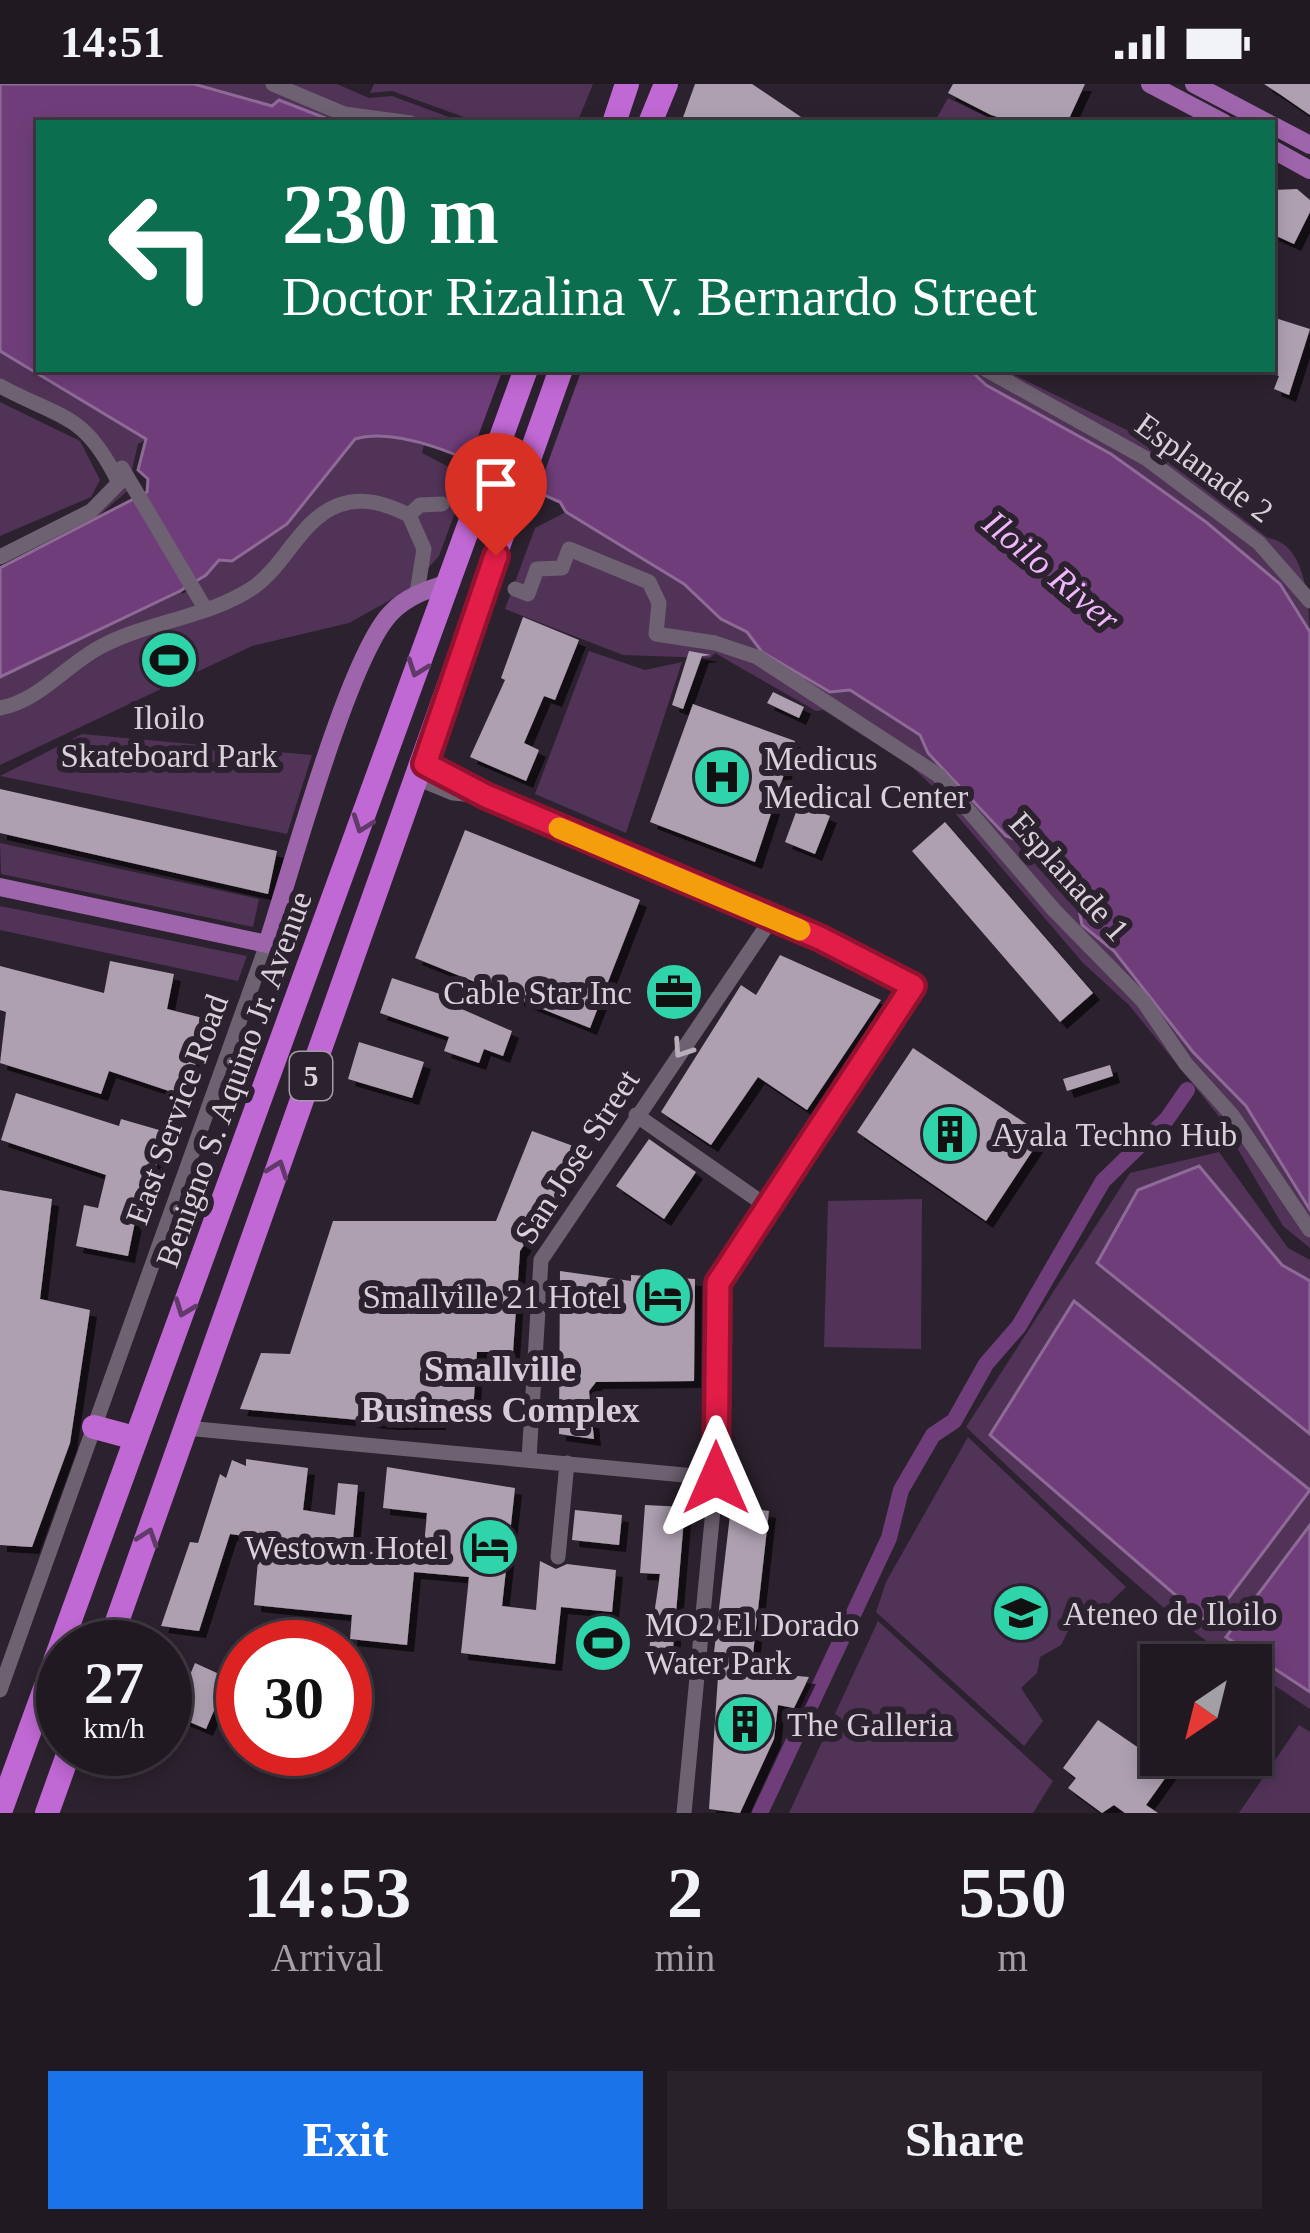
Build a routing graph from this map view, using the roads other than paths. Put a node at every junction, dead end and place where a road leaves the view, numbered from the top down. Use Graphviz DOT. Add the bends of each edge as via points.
graph roads {
  1 [pos="273,84"];
  2 [pos="627,84"];
  3 [pos="666,84"];
  4 [pos="1150,84"];
  5 [pos="1194,84"];
  6 [pos="391,120"];
  7 [pos="621,120"];
  8 [pos="651,120"];
  9 [pos="1218,120"];
  10 [pos="1262,120"];
  11 [pos="1275,127"];
  12 [pos="1310,145"];
  13 [pos="1275,151"];
  14 [pos="1310,170"];
  15 [pos="525,372"];
  16 [pos="560,372"];
  17 [pos="990,372"];
  18 [pos="0,386"];
  19 [pos="101,448"];
  20 [pos="442,503"];
  21 [pos="409,515"];
  22 [pos="0,556"];
  23 [pos="448,583"];
  24 [pos="515,590"];
  25 [pos="416,593"];
  26 [pos="1310,601"];
  27 [pos="206,610"];
  28 [pos="0,708"];
  29 [pos="422,772"];
  30 [pos="0,887"];
  31 [pos="772,918"];
  32 [pos="267,944"];
  33 [pos="636,1115"];
  34 [pos="768,1207"];
  35 [pos="1310,1230"];
  36 [pos="209,1242"];
  37 [pos="246,1256"];
  38 [pos="94,1427"];
  39 [pos="186,1428"];
  40 [pos="135,1438"];
  41 [pos="529,1459"];
  42 [pos="567,1463"];
  43 [pos="716,1478"];
  44 [pos="558,1557"];
  45 [pos="118,1620"];
  46 [pos="0,1690"];
  47 [pos="60,1776"];
  48 [pos="0,1812"];
  49 [pos="47,1813"];
  50 [pos="683,1813"];
  1 -- 6 [label="street" via="344,113"];
  2 -- 7 [label="highway"];
  3 -- 8 [label="highway"];
  4 -- 9 [label="main road"];
  5 -- 10 [label="main road"];
  11 -- 12 [label="main road"];
  13 -- 14 [label="main road"];
  15 -- 23 [label="highway, Benigno S. Aquino Jr. Avenue / 5"];
  16 -- 29 [label="highway, 5"];
  17 -- 26 [label="street, Esplanade 2" via="1147,459 1259,543"];
  18 -- 19 [label="street" via="52,407"];
  19 -- 22 [label="street" via="119,483 108,499"];
  19 -- 27 [label="street" via="110,444"];
  20 -- 21 [label="street"];
  21 -- 25 [label="street" via="424,549"];
  21 -- 27 [label="street" via="370,500 327,511 263,580"];
  23 -- 25 [label="main road"];
  23 -- 36 [label="highway, Benigno S. Aquino Jr. Avenue / 5, one-way"];
  24 -- 35 [label="street, Esplanade 1" via="528,593 537,569 562,568 569,549 644,579 658,598 656,634 757,657 919,758 1143,1001"];
  25 -- 32 [label="main road, East Service Road" via="392,612 363,661"];
  27 -- 28 [label="street" via="111,641 24,703"];
  29 -- 31 [label="street" via="453,793 486,796"];
  37 -- 29 [label="highway, 5, one-way"];
  30 -- 32 [label="main road"];
  31 -- 33 [label="street, San Jose Street, one-way"];
  31 -- 34 [label="street" via="907,980 912,994"];
  32 -- 38 [label="street, East Service Road"];
  33 -- 34 [label="street"];
  33 -- 41 [label="street, San Jose Street" via="538,1269"];
  34 -- 43 [label="street" via="718,1283"];
  36 -- 37 [label="highway"];
  36 -- 40 [label="highway, Benigno S. Aquino Jr. Avenue / 5, one-way"];
  37 -- 39 [label="highway, 5"];
  38 -- 40 [label="highway"];
  38 -- 46 [label="street, East Service Road"];
  39 -- 41 [label="street"];
  45 -- 39 [label="highway, 5, one-way"];
  40 -- 48 [label="highway, Benigno S. Aquino Jr. Avenue / 5"];
  41 -- 42 [label="street"];
  42 -- 43 [label="street"];
  42 -- 44 [label="street"];
  43 -- 50 [label="street"];
  47 -- 49 [label="highway"];
}
